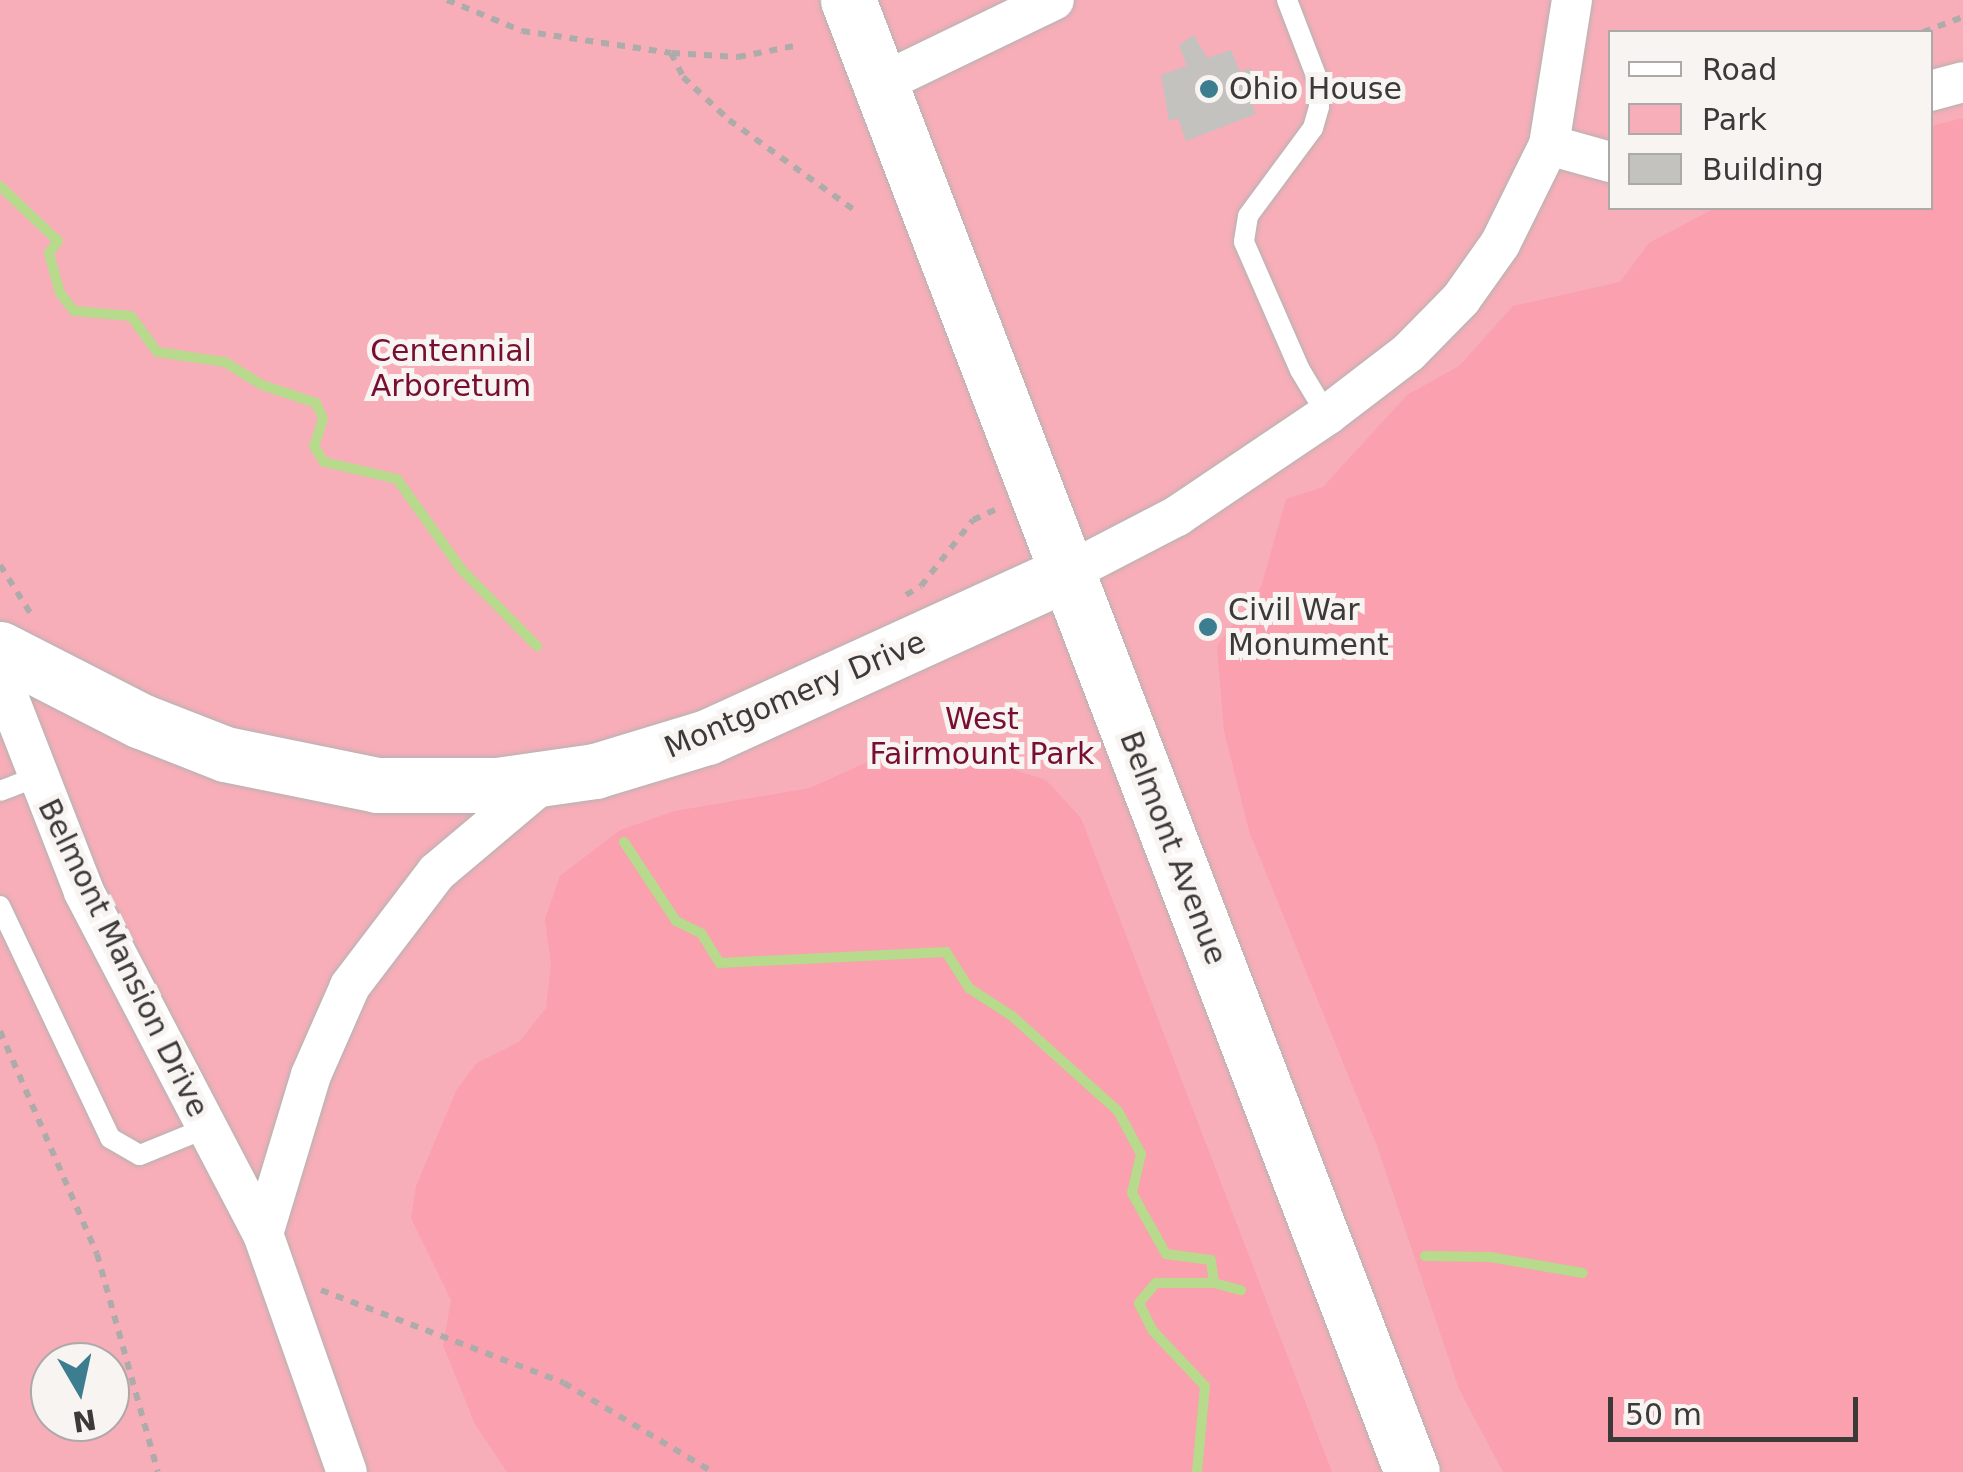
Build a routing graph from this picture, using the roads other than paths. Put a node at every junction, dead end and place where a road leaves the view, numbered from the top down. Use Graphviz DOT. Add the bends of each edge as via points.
graph roads {
  1 [pos="848,0"];
  2 [pos="1054,0"];
  3 [pos="1287,0"];
  4 [pos="1572,0"];
  5 [pos="1963,82"];
  6 [pos="880,84"];
  7 [pos="1933,90"];
  8 [pos="1548,145"];
  9 [pos="1608,161"];
  10 [pos="1327,416"];
  11 [pos="1067,573"];
  12 [pos="21,637"];
  13 [pos="0,676"];
  14 [pos="545,781"];
  15 [pos="18,784"];
  16 [pos="0,906"];
  17 [pos="206,1128"];
  18 [pos="262,1234"];
  19 [pos="346,1472"];
  20 [pos="1412,1472"];
  1 -- 6 [label="main road, Belmont Avenue"];
  2 -- 6 [label="street"];
  3 -- 10 [label="lane" via="1320,86 1320,106 1313,128 1248,216 1244,242"];
  4 -- 8 [label="street"];
  5 -- 7 [label="street"];
  6 -- 11 [label="main road, Belmont Avenue"];
  8 -- 9 [label="street"];
  8 -- 10 [label="street" via="1500,244 1461,299 1408,352"];
  10 -- 11 [label="street" via="1177,516"];
  11 -- 14 [label="main road, Montgomery Drive" via="706,737"];
  11 -- 20 [label="main road, Belmont Avenue"];
  12 -- 14 [label="main road, Montgomery Drive" via="176,736 270,766 377,786"];
  13 -- 15 [label="street, Belmont Mansion Drive"];
  14 -- 18 [label="street" via="437,872 350,986 311,1075"];
  15 -- 17 [label="street, Belmont Mansion Drive"];
  16 -- 17 [label="lane" via="110,1138 140,1155"];
  17 -- 18 [label="street, Belmont Mansion Drive"];
  18 -- 19 [label="street, Belmont Mansion Drive"];
}
